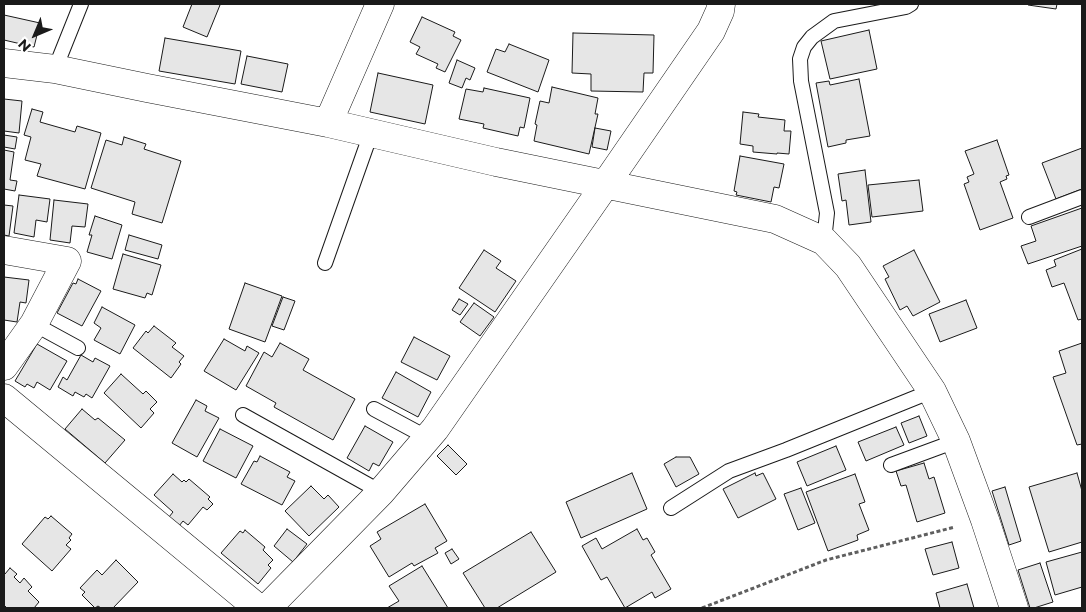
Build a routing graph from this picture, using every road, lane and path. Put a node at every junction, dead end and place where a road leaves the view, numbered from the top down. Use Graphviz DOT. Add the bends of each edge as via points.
graph roads {
  1 [pos="81,4"];
  2 [pos="380,4"];
  3 [pos="721,4"];
  4 [pos="912,4"];
  5 [pos="4,62"];
  6 [pos="55,69"];
  7 [pos="328,123"];
  8 [pos="370,133"];
  9 [pos="605,185"];
  10 [pos="1082,197"];
  11 [pos="1029,217"];
  12 [pos="824,241"];
  13 [pos="4,250"];
  14 [pos="325,263"];
  15 [pos="34,324"];
  16 [pos="78,348"];
  17 [pos="4,366"];
  18 [pos="932,391"];
  19 [pos="4,398"];
  20 [pos="374,409"];
  21 [pos="243,415"];
  22 [pos="428,438"];
  23 [pos="956,441"];
  24 [pos="890,465"];
  25 [pos="381,492"];
  26 [pos="671,508"];
  27 [pos="985,520"];
  28 [pos="258,608"];
  29 [pos="267,608"];
  30 [pos="702,608"];
  31 [pos="1014,608"];
  1 -- 6 [label="lane"];
  2 -- 7 [label="street"];
  3 -- 9 [label="street" via="711,31"];
  4 -- 12 [label="lane" via="834,21 804,47 800,59 801,81 827,213"];
  5 -- 6 [label="street"];
  6 -- 7 [label="street"];
  7 -- 8 [label="street"];
  8 -- 9 [label="street"];
  8 -- 14 [label="lane"];
  9 -- 12 [label="street" via="775,219"];
  9 -- 22 [label="street"];
  10 -- 11 [label="lane"];
  12 -- 18 [label="street" via="848,266"];
  13 -- 15 [label="street" via="67,261"];
  15 -- 16 [label="lane"];
  15 -- 17 [label="street"];
  18 -- 23 [label="street"];
  18 -- 26 [label="lane" via="729,471"];
  19 -- 28 [label="street"];
  20 -- 22 [label="lane"];
  21 -- 25 [label="lane"];
  22 -- 25 [label="street"];
  23 -- 24 [label="lane"];
  23 -- 27 [label="street"];
  25 -- 29 [label="street"];
  27 -- 30 [label="path" via="826,560"];
  27 -- 31 [label="street"];
}
